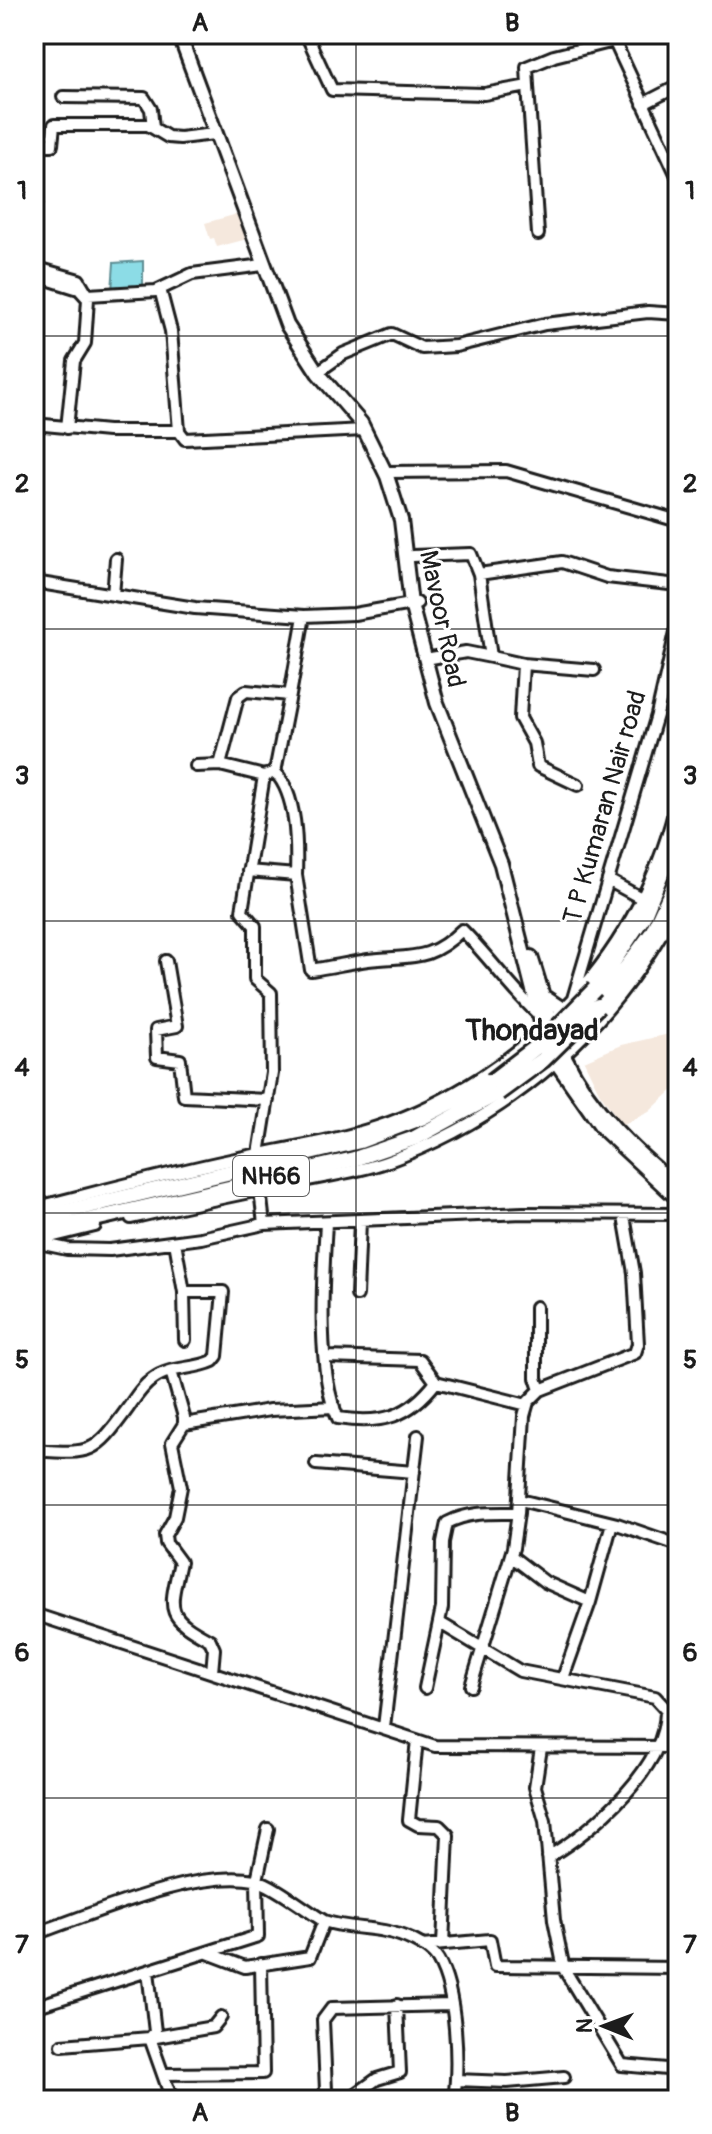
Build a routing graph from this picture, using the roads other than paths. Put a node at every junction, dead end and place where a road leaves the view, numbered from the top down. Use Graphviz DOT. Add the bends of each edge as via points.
graph roads {
  1 [pos="213,34"];
  2 [pos="306,34"];
  3 [pos="184,35"];
  4 [pos="612,38"];
  5 [pos="528,86"];
  6 [pos="678,86"];
  7 [pos="63,97"];
  8 [pos="643,104"];
  9 [pos="153,128"];
  10 [pos="214,134"];
  11 [pos="34,145"];
  12 [pos="678,178"];
  13 [pos="538,234"];
  14 [pos="263,265"];
  15 [pos="34,267"];
  16 [pos="34,275"];
  17 [pos="160,289"];
  18 [pos="678,314"];
  19 [pos="322,369"];
  20 [pos="34,424"];
  21 [pos="67,428"];
  22 [pos="364,430"];
  23 [pos="179,431"];
  24 [pos="387,471"];
  25 [pos="678,521"];
  26 [pos="412,556"];
  27 [pos="116,559"];
  28 [pos="479,574"];
  29 [pos="34,582"];
  30 [pos="678,585"];
  31 [pos="113,595"];
  32 [pos="414,604"];
  33 [pos="304,616"];
  34 [pos="678,623"];
  35 [pos="491,657"];
  36 [pos="431,658"];
  37 [pos="523,664"];
  38 [pos="594,670"];
  39 [pos="290,695"];
  40 [pos="220,765"];
  41 [pos="196,766"];
  42 [pos="269,774"];
  43 [pos="578,785"];
  44 [pos="678,795"];
  45 [pos="678,833"];
  46 [pos="248,871"];
  47 [pos="296,875"];
  48 [pos="678,877"];
  49 [pos="608,880"];
  50 [pos="641,898"];
  51 [pos="678,903"];
  52 [pos="678,922"];
  53 [pos="666,926"];
  54 [pos="166,961"];
  55 [pos="546,998"];
  56 [pos="568,1006"];
  57 [pos="545,1022"];
  58 [pos="560,1059"];
  59 [pos="495,1087"];
  60 [pos="268,1100"];
  61 [pos="259,1154"];
  62 [pos="678,1187"];
  63 [pos="260,1190"];
  64 [pos="169,1192"];
  65 [pos="678,1199"];
  66 [pos="34,1208"];
  67 [pos="678,1214"];
  68 [pos="624,1216"];
  69 [pos="34,1219"];
  70 [pos="360,1221"];
  71 [pos="326,1223"];
  72 [pos="264,1224"];
  73 [pos="34,1233"];
  74 [pos="34,1242"];
  75 [pos="175,1242"];
  76 [pos="184,1292"];
  77 [pos="357,1295"];
  78 [pos="536,1307"];
  79 [pos="185,1340"];
  80 [pos="327,1357"];
  81 [pos="171,1371"];
  82 [pos="436,1382"];
  83 [pos="540,1390"];
  84 [pos="527,1405"];
  85 [pos="334,1407"];
  86 [pos="184,1424"];
  87 [pos="418,1436"];
  88 [pos="34,1450"];
  89 [pos="316,1464"];
  90 [pos="414,1472"];
  91 [pos="520,1500"];
  92 [pos="518,1513"];
  93 [pos="612,1523"];
  94 [pos="678,1545"];
  95 [pos="511,1556"];
  96 [pos="590,1602"];
  97 [pos="34,1614"];
  98 [pos="440,1623"];
  99 [pos="482,1646"];
  100 [pos="212,1672"];
  101 [pos="563,1678"];
  102 [pos="471,1686"];
  103 [pos="425,1688"];
  104 [pos="384,1727"];
  105 [pos="417,1740"];
  106 [pos="658,1745"];
  107 [pos="678,1747"];
  108 [pos="541,1748"];
  109 [pos="268,1829"];
  110 [pos="548,1857"];
  111 [pos="257,1880"];
  112 [pos="324,1921"];
  113 [pos="34,1934"];
  114 [pos="443,1944"];
  115 [pos="422,1946"];
  116 [pos="208,1953"];
  117 [pos="261,1964"];
  118 [pos="678,1968"];
  119 [pos="564,1969"];
  120 [pos="148,1971"];
  121 [pos="397,2005"];
  122 [pos="450,2005"];
  123 [pos="34,2007"];
  124 [pos="221,2017"];
  125 [pos="150,2038"];
  126 [pos="62,2045"];
  127 [pos="678,2070"];
  128 [pos="163,2074"];
  129 [pos="564,2077"];
  130 [pos="456,2080"];
  131 [pos="326,2090"];
  132 [pos="172,2100"];
  133 [pos="356,2100"];
  134 [pos="454,2100"];
  1 -- 3 [label="street"];
  2 -- 5 [label="street" via="332,90 484,94"];
  3 -- 10 [label="main road, Mavoor Road"];
  3 -- 19 [label="main road, Mavoor Road" via="285,308"];
  4 -- 5 [label="street" via="527,67"];
  4 -- 8 [label="street"];
  5 -- 13 [label="street"];
  6 -- 8 [label="street"];
  7 -- 9 [label="street" via="144,98"];
  8 -- 12 [label="street"];
  9 -- 10 [label="street" via="168,137"];
  9 -- 11 [label="street" via="54,125 52,145"];
  10 -- 14 [label="main road, Mavoor Road"];
  14 -- 17 [label="street" via="192,274"];
  14 -- 22 [label="main road, Mavoor Road" via="295,342"];
  15 -- 17 [label="street" via="79,280 88,295"];
  16 -- 21 [label="street" via="79,289 88,299 85,343 74,361"];
  17 -- 23 [label="street" via="171,331"];
  18 -- 19 [label="street" via="648,312 545,324 456,346 422,348 392,334 343,354"];
  19 -- 24 [label="main road, Mavoor Road" via="365,420"];
  20 -- 21 [label="street"];
  21 -- 23 [label="street"];
  22 -- 23 [label="street" via="185,439"];
  22 -- 24 [label="main road, Mavoor Road"];
  24 -- 25 [label="street" via="506,471"];
  24 -- 26 [label="main road, Mavoor Road" via="407,521"];
  24 -- 32 [label="main road, Mavoor Road"];
  26 -- 28 [label="street" via="471,554"];
  26 -- 32 [label="main road, Mavoor Road"];
  27 -- 31 [label="street"];
  28 -- 30 [label="street" via="562,562 607,577"];
  28 -- 35 [label="street"];
  29 -- 31 [label="street"];
  31 -- 33 [label="street"];
  32 -- 33 [label="street"];
  32 -- 36 [label="main road, Mavoor Road"];
  32 -- 57 [label="main road, Mavoor Road" via="441,714 508,886"];
  33 -- 39 [label="street"];
  34 -- 49 [label="street, T P Kumaran Nair road"];
  35 -- 36 [label="street" via="466,652"];
  35 -- 37 [label="street"];
  36 -- 55 [label="main road, Mavoor Road" via="462,758 506,864"];
  37 -- 38 [label="street"];
  37 -- 43 [label="street" via="520,718 534,743 538,766"];
  39 -- 40 [label="street" via="246,691 238,697"];
  39 -- 42 [label="street"];
  40 -- 41 [label="street"];
  40 -- 42 [label="street"];
  42 -- 46 [label="street"];
  42 -- 47 [label="street" via="285,782 297,842"];
  44 -- 50 [label="street"];
  45 -- 59 [label="highway, NH66, bridge" via="643,917 595,989"];
  46 -- 47 [label="street"];
  46 -- 60 [label="street" via="242,911 255,926 255,979 271,993"];
  47 -- 57 [label="street" via="311,970 441,951 462,930"];
  48 -- 59 [label="highway, NH66, bridge" via="652,933 598,1006 543,1060"];
  49 -- 50 [label="street"];
  49 -- 56 [label="street, T P Kumaran Nair road"];
  50 -- 56 [label="street" via="613,950"];
  51 -- 53 [label="street"];
  52 -- 53 [label="street"];
  53 -- 58 [label="street" via="624,989 583,1040"];
  54 -- 60 [label="street" via="177,1026 156,1030 157,1057 180,1060 184,1096"];
  55 -- 56 [label="main road"];
  55 -- 57 [label="main road, Mavoor Road"];
  56 -- 57 [label="street"];
  57 -- 58 [label="main road, Mavoor Road"];
  57 -- 61 [label="street" via="501,1063 446,1097 378,1127"];
  58 -- 62 [label="main road, Mavoor Road" via="602,1115"];
  58 -- 63 [label="street" via="437,1141 383,1163"];
  58 -- 65 [label="main road, Mavoor Road" via="588,1112"];
  59 -- 64 [label="highway, NH66" via="375,1136"];
  60 -- 61 [label="street"];
  61 -- 64 [label="street"];
  63 -- 64 [label="street"];
  63 -- 72 [label="street"];
  64 -- 66 [label="street"];
  64 -- 69 [label="highway, NH66"];
  64 -- 73 [label="highway, NH66"];
  64 -- 74 [label="street"];
  67 -- 68 [label="street"];
  68 -- 70 [label="street" via="523,1213"];
  68 -- 83 [label="street" via="634,1273 635,1353"];
  70 -- 71 [label="street"];
  70 -- 77 [label="street"];
  71 -- 72 [label="street"];
  71 -- 80 [label="street"];
  72 -- 75 [label="street"];
  74 -- 75 [label="street" via="89,1250"];
  75 -- 76 [label="street"];
  76 -- 79 [label="street"];
  76 -- 81 [label="street" via="223,1292 217,1356 208,1364"];
  78 -- 83 [label="street"];
  80 -- 82 [label="street" via="420,1360"];
  80 -- 85 [label="street"];
  81 -- 86 [label="street"];
  81 -- 88 [label="street" via="149,1382 98,1446 81,1452"];
  82 -- 84 [label="street"];
  82 -- 85 [label="street" via="408,1412 374,1421 338,1418"];
  83 -- 84 [label="street"];
  84 -- 91 [label="street"];
  85 -- 86 [label="street" via="270,1410"];
  86 -- 100 [label="street" via="172,1443 181,1487 165,1535 180,1562 173,1598 176,1619 210,1640"];
  87 -- 90 [label="street"];
  89 -- 90 [label="street"];
  90 -- 104 [label="street"];
  91 -- 92 [label="street"];
  91 -- 93 [label="street"];
  92 -- 95 [label="street"];
  92 -- 98 [label="street" via="483,1512 447,1523"];
  93 -- 94 [label="street"];
  93 -- 96 [label="street"];
  95 -- 96 [label="street" via="545,1582"];
  95 -- 99 [label="street"];
  96 -- 101 [label="street"];
  97 -- 100 [label="street"];
  98 -- 99 [label="street"];
  98 -- 103 [label="street"];
  99 -- 101 [label="street" via="520,1671"];
  99 -- 102 [label="street"];
  100 -- 104 [label="street"];
  101 -- 106 [label="street" via="655,1697 666,1709"];
  104 -- 105 [label="street"];
  105 -- 108 [label="street" via="435,1746"];
  105 -- 114 [label="street" via="409,1820 439,1826 448,1835"];
  106 -- 107 [label="street"];
  106 -- 108 [label="street"];
  106 -- 110 [label="street" via="606,1813"];
  108 -- 110 [label="street" via="535,1787"];
  109 -- 111 [label="street"];
  110 -- 119 [label="street"];
  111 -- 112 [label="street"];
  111 -- 113 [label="street" via="179,1886"];
  111 -- 116 [label="street" via="258,1936"];
  112 -- 115 [label="street" via="347,1929 385,1931"];
  112 -- 117 [label="street" via="310,1957"];
  114 -- 115 [label="street"];
  114 -- 119 [label="street" via="490,1940 495,1966"];
  115 -- 122 [label="street" via="437,1958"];
  116 -- 117 [label="street" via="245,1967"];
  116 -- 120 [label="street"];
  117 -- 128 [label="street" via="263,2073"];
  118 -- 119 [label="street"];
  119 -- 127 [label="street" via="622,2065"];
  120 -- 123 [label="street"];
  120 -- 125 [label="street" via="155,2032"];
  121 -- 122 [label="street"];
  121 -- 131 [label="street" via="342,2005 326,2013"];
  121 -- 133 [label="street" via="400,2072 377,2079 356,2094"];
  122 -- 130 [label="street"];
  124 -- 125 [label="street" via="213,2027"];
  125 -- 126 [label="street"];
  125 -- 128 [label="street"];
  128 -- 132 [label="street"];
  129 -- 130 [label="street"];
  130 -- 134 [label="street"];
}
